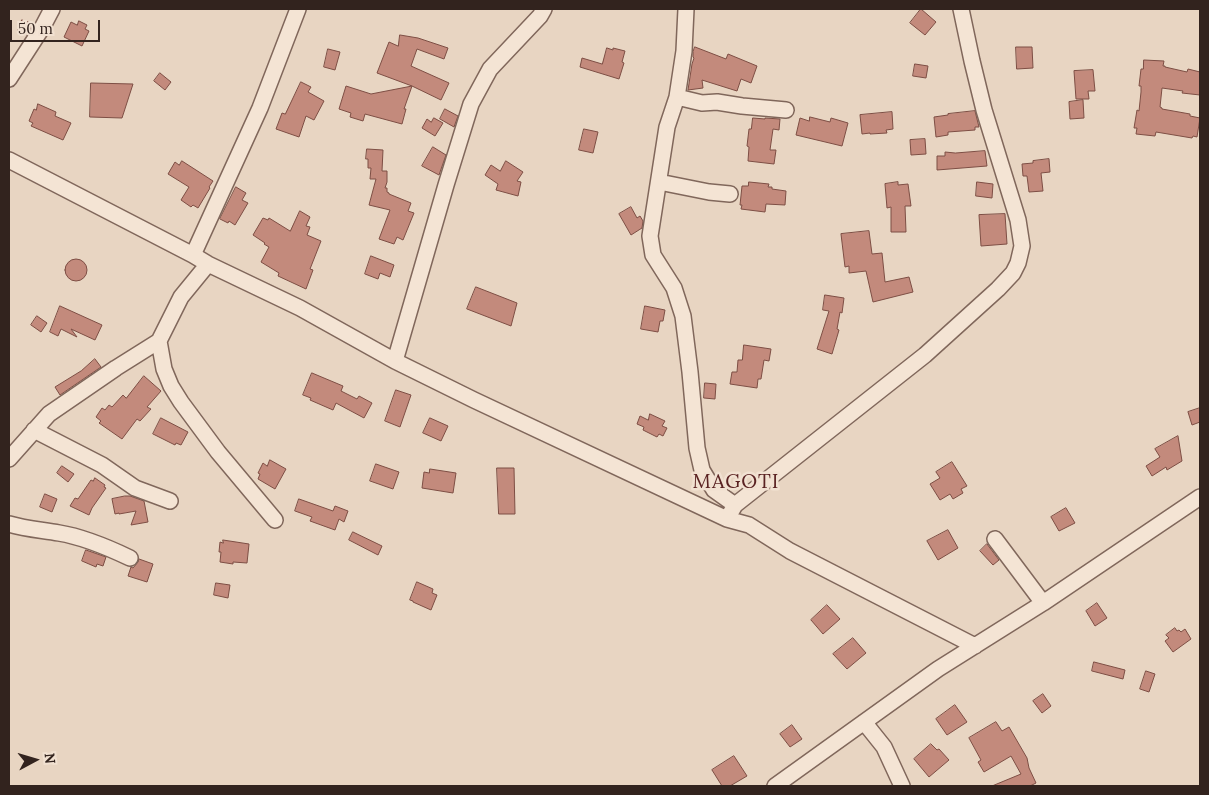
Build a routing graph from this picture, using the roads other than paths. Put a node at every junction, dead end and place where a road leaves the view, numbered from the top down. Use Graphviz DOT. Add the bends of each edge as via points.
graph roads {
  1 [pos="52,9"];
  2 [pos="298,9"];
  3 [pos="544,9"];
  4 [pos="686,9"];
  5 [pos="961,9"];
  6 [pos="9,79"];
  7 [pos="677,97"];
  8 [pos="786,110"];
  9 [pos="9,160"];
  10 [pos="659,182"];
  11 [pos="730,194"];
  12 [pos="192,255"];
  13 [pos="208,264"];
  14 [pos="159,341"];
  15 [pos="395,361"];
  16 [pos="34,430"];
  17 [pos="9,459"];
  18 [pos="1200,497"];
  19 [pos="170,501"];
  20 [pos="735,505"];
  21 [pos="727,519"];
  22 [pos="275,520"];
  23 [pos="9,524"];
  24 [pos="996,539"];
  25 [pos="130,558"];
  26 [pos="1043,603"];
  27 [pos="975,646"];
  28 [pos="864,722"];
  29 [pos="775,786"];
  30 [pos="902,786"];
  1 -- 6 [label="street"];
  2 -- 12 [label="street" via="260,108"];
  3 -- 15 [label="street" via="490,69 471,104"];
  4 -- 7 [label="street"];
  5 -- 20 [label="street" via="984,110 1018,220 1022,246 1018,263 998,289 925,355"];
  7 -- 8 [label="street" via="702,103"];
  7 -- 10 [label="street" via="667,127"];
  9 -- 12 [label="street"];
  10 -- 11 [label="street"];
  10 -- 20 [label="street" via="651,246 654,258 674,288 683,316 699,461 714,490"];
  12 -- 13 [label="street"];
  13 -- 14 [label="street" via="181,297"];
  13 -- 15 [label="street" via="300,308"];
  14 -- 16 [label="street" via="49,414"];
  14 -- 22 [label="street" via="164,369 181,402"];
  15 -- 21 [label="street"];
  16 -- 17 [label="street"];
  16 -- 19 [label="street" via="102,465 135,488"];
  18 -- 26 [label="street"];
  20 -- 21 [label="street"];
  21 -- 27 [label="street" via="749,525 790,551"];
  23 -- 25 [label="street" via="86,539"];
  24 -- 26 [label="street"];
  26 -- 27 [label="street"];
  27 -- 28 [label="street"];
  28 -- 29 [label="street"];
  28 -- 30 [label="street" via="884,747"];
}
